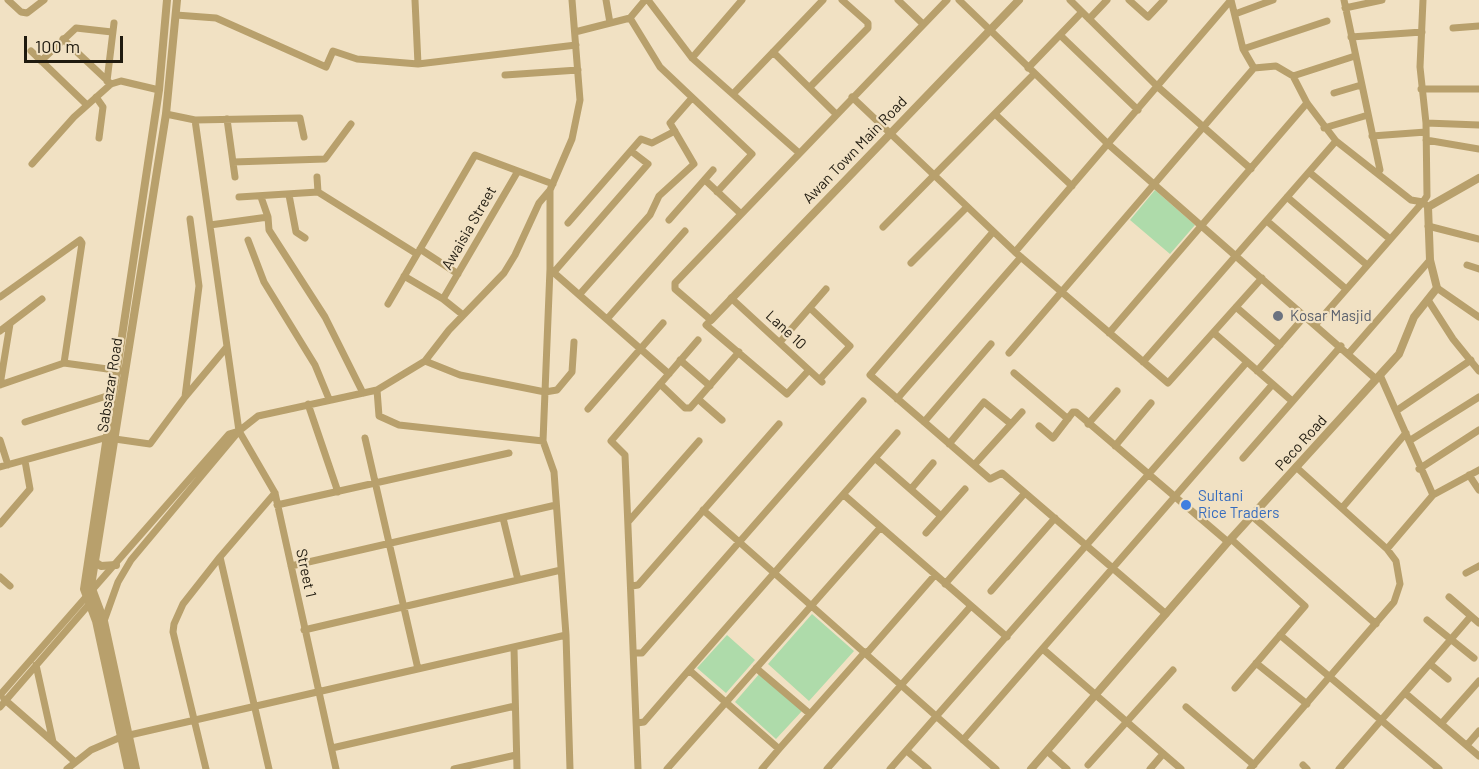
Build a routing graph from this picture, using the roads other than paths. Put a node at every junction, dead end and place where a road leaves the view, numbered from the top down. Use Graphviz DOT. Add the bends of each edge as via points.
graph roads {
  1 [pos="8,0"];
  2 [pos="44,0"];
  3 [pos="167,0"];
  4 [pos="177,0"];
  5 [pos="415,0"];
  6 [pos="572,0"];
  7 [pos="606,0"];
  8 [pos="647,0"];
  9 [pos="742,0"];
  10 [pos="823,0"];
  11 [pos="842,0"];
  12 [pos="898,0"];
  13 [pos="947,0"];
  14 [pos="959,0"];
  15 [pos="1019,0"];
  16 [pos="1070,0"];
  17 [pos="1107,0"];
  18 [pos="1129,0"];
  19 [pos="1164,0"];
  20 [pos="1231,0"];
  21 [pos="1273,0"];
  22 [pos="1382,0"];
  23 [pos="1423,0"];
  24 [pos="1345,4"];
  25 [pos="1082,12"];
  26 [pos="1234,14"];
  27 [pos="176,15"];
  28 [pos="630,18"];
  29 [pos="1089,19"];
  30 [pos="1327,21"];
  31 [pos="114,23"];
  32 [pos="610,23"];
  33 [pos="923,24"];
  34 [pos="1479,26"];
  35 [pos="1453,28"];
  36 [pos="989,31"];
  37 [pos="112,32"];
  38 [pos="575,32"];
  39 [pos="1422,32"];
  40 [pos="1060,35"];
  41 [pos="1351,37"];
  42 [pos="63,39"];
  43 [pos="576,45"];
  44 [pos="1243,49"];
  45 [pos="31,51"];
  46 [pos="773,52"];
  47 [pos="1355,56"];
  48 [pos="692,58"];
  49 [pos="41,61"];
  50 [pos="418,64"];
  51 [pos="1028,68"];
  52 [pos="1254,68"];
  53 [pos="578,70"];
  54 [pos="1034,74"];
  55 [pos="505,75"];
  56 [pos="1293,76"];
  57 [pos="109,82"];
  58 [pos="1361,85"];
  59 [pos="810,87"];
  60 [pos="1158,87"];
  61 [pos="1421,89"];
  62 [pos="1479,89"];
  63 [pos="159,90"];
  64 [pos="1334,93"];
  65 [pos="733,94"];
  66 [pos="96,97"];
  67 [pos="852,97"];
  68 [pos="692,99"];
  69 [pos="1306,103"];
  70 [pos="87,105"];
  71 [pos="1138,110"];
  72 [pos="166,114"];
  73 [pos="836,114"];
  74 [pos="995,114"];
  75 [pos="1368,115"];
  76 [pos="227,119"];
  77 [pos="195,120"];
  78 [pos="1426,123"];
  79 [pos="351,124"];
  80 [pos="1479,125"];
  81 [pos="1324,128"];
  82 [pos="1204,129"];
  83 [pos="675,131"];
  84 [pos="890,133"];
  85 [pos="1372,136"];
  86 [pos="1426,136"];
  87 [pos="304,137"];
  88 [pos="99,138"];
  89 [pos="1336,141"];
  90 [pos="1108,144"];
  91 [pos="1479,149"];
  92 [pos="631,151"];
  93 [pos="798,152"];
  94 [pos="233,162"];
  95 [pos="32,164"];
  96 [pos="1251,169"];
  97 [pos="713,170"];
  98 [pos="518,171"];
  99 [pos="1309,172"];
  100 [pos="1377,173"];
  101 [pos="934,175"];
  102 [pos="235,177"];
  103 [pos="317,177"];
  104 [pos="1479,178"];
  105 [pos="705,180"];
  106 [pos="1072,186"];
  107 [pos="1155,186"];
  108 [pos="551,187"];
  109 [pos="318,192"];
  110 [pos="717,192"];
  111 [pos="289,195"];
  112 [pos="239,197"];
  113 [pos="261,197"];
  114 [pos="1287,197"];
  115 [pos="1425,204"];
  116 [pos="967,207"];
  117 [pos="740,213"];
  118 [pos="268,217"];
  119 [pos="190,219"];
  120 [pos="669,220"];
  121 [pos="1267,221"];
  122 [pos="568,223"];
  123 [pos="210,225"];
  124 [pos="1428,226"];
  125 [pos="884,227"];
  126 [pos="1202,227"];
  127 [pos="685,231"];
  128 [pos="993,232"];
  129 [pos="305,238"];
  130 [pos="1390,239"];
  131 [pos="1479,239"];
  132 [pos="248,240"];
  133 [pos="419,252"];
  134 [pos="1018,255"];
  135 [pos="1236,256"];
  136 [pos="1430,260"];
  137 [pos="911,263"];
  138 [pos="1367,265"];
  139 [pos="1467,265"];
  140 [pos="1479,269"];
  141 [pos="552,271"];
  142 [pos="458,274"];
  143 [pos="404,276"];
  144 [pos="1262,278"];
  145 [pos="1437,288"];
  146 [pos="826,289"];
  147 [pos="1346,289"];
  148 [pos="1062,293"];
  149 [pos="579,295"];
  150 [pos="0,297"];
  151 [pos="731,298"];
  152 [pos="42,299"];
  153 [pos="443,299"];
  154 [pos="1428,300"];
  155 [pos="388,304"];
  156 [pos="1236,307"];
  157 [pos="810,308"];
  158 [pos="463,315"];
  159 [pos="1305,316"];
  160 [pos="1479,317"];
  161 [pos="607,319"];
  162 [pos="711,320"];
  163 [pos="663,323"];
  164 [pos="10,324"];
  165 [pos="1316,324"];
  166 [pos="0,331"];
  167 [pos="122,331"];
  168 [pos="132,332"];
  169 [pos="1109,333"];
  170 [pos="1214,333"];
  171 [pos="698,340"];
  172 [pos="574,342"];
  173 [pos="780,342"];
  174 [pos="991,344"];
  175 [pos="1280,345"];
  176 [pos="1341,346"];
  177 [pos="226,348"];
  178 [pos="640,349"];
  179 [pos="739,352"];
  180 [pos="1009,353"];
  181 [pos="1348,353"];
  182 [pos="680,360"];
  183 [pos="1471,360"];
  184 [pos="425,361"];
  185 [pos="1143,362"];
  186 [pos="1247,362"];
  187 [pos="64,363"];
  188 [pos="116,370"];
  189 [pos="809,370"];
  190 [pos="1479,370"];
  191 [pos="1257,371"];
  192 [pos="126,372"];
  193 [pos="1014,373"];
  194 [pos="669,374"];
  195 [pos="1378,377"];
  196 [pos="660,384"];
  197 [pos="0,385"];
  198 [pos="1272,385"];
  199 [pos="710,386"];
  200 [pos="376,390"];
  201 [pos="1117,391"];
  202 [pos="545,392"];
  203 [pos="363,393"];
  204 [pos="112,394"];
  205 [pos="186,397"];
  206 [pos="1479,397"];
  207 [pos="329,399"];
  208 [pos="698,399"];
  209 [pos="897,399"];
  210 [pos="863,400"];
  211 [pos="1292,401"];
  212 [pos="1151,403"];
  213 [pos="308,404"];
  214 [pos="588,409"];
  215 [pos="1396,411"];
  216 [pos="1022,412"];
  217 [pos="1068,419"];
  218 [pos="722,420"];
  219 [pos="25,422"];
  220 [pos="924,422"];
  221 [pos="779,424"];
  222 [pos="1011,424"];
  223 [pos="1088,424"];
  224 [pos="1039,426"];
  225 [pos="1479,430"];
  226 [pos="239,431"];
  227 [pos="897,433"];
  228 [pos="1406,433"];
  229 [pos="111,438"];
  230 [pos="365,438"];
  231 [pos="0,440"];
  232 [pos="543,441"];
  233 [pos="699,441"];
  234 [pos="1409,441"];
  235 [pos="949,444"];
  236 [pos="1115,446"];
  237 [pos="510,453"];
  238 [pos="1243,458"];
  239 [pos="876,459"];
  240 [pos="25,460"];
  241 [pos="933,463"];
  242 [pos="974,465"];
  243 [pos="3,467"];
  244 [pos="1296,467"];
  245 [pos="1419,469"];
  246 [pos="1479,470"];
  247 [pos="1149,475"];
  248 [pos="1469,475"];
  249 [pos="375,483"];
  250 [pos="911,489"];
  251 [pos="965,489"];
  252 [pos="1479,490"];
  253 [pos="338,492"];
  254 [pos="275,493"];
  255 [pos="1025,493"];
  256 [pos="844,495"];
  257 [pos="1433,495"];
  258 [pos="1176,497"];
  259 [pos="277,505"];
  260 [pos="556,506"];
  261 [pos="1342,508"];
  262 [pos="703,510"];
  263 [pos="941,516"];
  264 [pos="1252,516"];
  265 [pos="503,518"];
  266 [pos="1055,518"];
  267 [pos="628,522"];
  268 [pos="0,524"];
  269 [pos="880,528"];
  270 [pos="926,533"];
  271 [pos="1229,541"];
  272 [pos="739,542"];
  273 [pos="389,544"];
  274 [pos="1087,546"];
  275 [pos="1387,549"];
  276 [pos="220,556"];
  277 [pos="95,562"];
  278 [pos="116,565"];
  279 [pos="291,566"];
  280 [pos="1479,566"];
  281 [pos="1113,568"];
  282 [pos="561,570"];
  283 [pos="775,573"];
  284 [pos="1466,573"];
  285 [pos="936,575"];
  286 [pos="0,577"];
  287 [pos="518,580"];
  288 [pos="945,584"];
  289 [pos="10,586"];
  290 [pos="632,586"];
  291 [pos="991,591"];
  292 [pos="1449,597"];
  293 [pos="90,598"];
  294 [pos="811,606"];
  295 [pos="971,606"];
  296 [pos="402,607"];
  297 [pos="1166,614"];
  298 [pos="1471,616"];
  299 [pos="1427,620"];
  300 [pos="104,621"];
  301 [pos="1479,623"];
  302 [pos="1376,624"];
  303 [pos="304,630"];
  304 [pos="566,635"];
  305 [pos="1280,635"];
  306 [pos="1007,637"];
  307 [pos="1451,639"];
  308 [pos="514,648"];
  309 [pos="1044,650"];
  310 [pos="635,653"];
  311 [pos="866,653"];
  312 [pos="1474,658"];
  313 [pos="1256,663"];
  314 [pos="1430,664"];
  315 [pos="36,665"];
  316 [pos="756,668"];
  317 [pos="418,669"];
  318 [pos="689,670"];
  319 [pos="1173,670"];
  320 [pos="1330,677"];
  321 [pos="1448,679"];
  322 [pos="1479,681"];
  323 [pos="901,684"];
  324 [pos="1235,688"];
  325 [pos="319,693"];
  326 [pos="1405,693"];
  327 [pos="1096,694"];
  328 [pos="2,697"];
  329 [pos="726,702"];
  330 [pos="1307,704"];
  331 [pos="255,706"];
  332 [pos="515,706"];
  333 [pos="1186,707"];
  334 [pos="0,708"];
  335 [pos="810,714"];
  336 [pos="937,716"];
  337 [pos="194,720"];
  338 [pos="1381,720"];
  339 [pos="1127,721"];
  340 [pos="637,723"];
  341 [pos="1441,724"];
  342 [pos="1479,731"];
  343 [pos="125,736"];
  344 [pos="963,740"];
  345 [pos="53,742"];
  346 [pos="1467,745"];
  347 [pos="332,748"];
  348 [pos="779,749"];
  349 [pos="907,751"];
  350 [pos="1047,751"];
  351 [pos="1163,754"];
  352 [pos="516,755"];
  353 [pos="1479,756"];
  354 [pos="74,761"];
  355 [pos="1088,765"];
  356 [pos="1252,767"];
  357 [pos="67,769"];
  358 [pos="128,769"];
  359 [pos="136,769"];
  360 [pos="206,769"];
  361 [pos="269,769"];
  362 [pos="336,769"];
  363 [pos="454,769"];
  364 [pos="517,769"];
  365 [pos="570,769"];
  366 [pos="638,769"];
  367 [pos="667,769"];
  368 [pos="762,769"];
  369 [pos="827,769"];
  370 [pos="890,769"];
  371 [pos="928,769"];
  372 [pos="996,769"];
  373 [pos="1031,769"];
  374 [pos="1067,769"];
  375 [pos="1150,769"];
  376 [pos="1181,769"];
  377 [pos="1339,769"];
  378 [pos="1439,769"];
  1 -- 2 [label="street" via="27,14"];
  3 -- 63 [label="street"];
  4 -- 27 [label="street, Sabsazar Road"];
  5 -- 50 [label="street"];
  6 -- 38 [label="street"];
  7 -- 32 [label="street"];
  8 -- 28 [label="street"];
  8 -- 48 [label="street"];
  9 -- 48 [label="street"];
  10 -- 46 [label="street"];
  11 -- 59 [label="street" via="868,23 868,28"];
  12 -- 33 [label="street"];
  13 -- 33 [label="street"];
  14 -- 36 [label="street"];
  15 -- 36 [label="street, Awan Town Main Road"];
  16 -- 25 [label="street"];
  17 -- 29 [label="street"];
  18 -- 19 [label="street" via="1148,17"];
  20 -- 26 [label="street"];
  20 -- 60 [label="street"];
  21 -- 26 [label="street"];
  22 -- 24 [label="street"];
  23 -- 39 [label="street"];
  24 -- 41 [label="street"];
  25 -- 29 [label="street"];
  25 -- 40 [label="street"];
  26 -- 44 [label="street"];
  27 -- 50 [label="street" via="216,18 326,67 333,51 357,59"];
  27 -- 72 [label="street, Sabsazar Road"];
  28 -- 32 [label="street"];
  28 -- 68 [label="street" via="660,67"];
  29 -- 60 [label="street"];
  30 -- 44 [label="street"];
  31 -- 37 [label="street"];
  32 -- 38 [label="street"];
  33 -- 67 [label="street"];
  34 -- 35 [label="street"];
  36 -- 51 [label="street"];
  36 -- 84 [label="street, Awan Town Main Road"];
  37 -- 42 [label="street" via="76,28"];
  37 -- 57 [label="street"];
  38 -- 43 [label="street"];
  39 -- 41 [label="street"];
  39 -- 61 [label="street"];
  40 -- 51 [label="street"];
  40 -- 71 [label="street"];
  41 -- 47 [label="street"];
  42 -- 49 [label="street"];
  42 -- 57 [label="street"];
  43 -- 50 [label="street"];
  43 -- 53 [label="street"];
  44 -- 52 [label="street"];
  45 -- 49 [label="street"];
  46 -- 59 [label="street"];
  46 -- 65 [label="street"];
  47 -- 56 [label="street"];
  47 -- 58 [label="street"];
  48 -- 65 [label="street"];
  49 -- 70 [label="street"];
  51 -- 54 [label="street"];
  52 -- 56 [label="street" via="1276,66"];
  52 -- 82 [label="street"];
  53 -- 55 [label="street"];
  53 -- 108 [label="street" via="580,100 572,139"];
  54 -- 74 [label="street"];
  54 -- 90 [label="street"];
  56 -- 69 [label="street"];
  57 -- 63 [label="street" via="122,81"];
  57 -- 66 [label="street"];
  58 -- 64 [label="street"];
  58 -- 75 [label="street"];
  59 -- 73 [label="street"];
  60 -- 71 [label="street"];
  60 -- 82 [label="street"];
  61 -- 62 [label="street"];
  61 -- 78 [label="street"];
  63 -- 167 [label="street"];
  65 -- 93 [label="street"];
  66 -- 70 [label="street"];
  66 -- 88 [label="street" via="103,107"];
  67 -- 73 [label="street"];
  67 -- 84 [label="street"];
  68 -- 83 [label="street" via="670,123"];
  68 -- 110 [label="street" via="752,154"];
  69 -- 81 [label="street"];
  69 -- 96 [label="street"];
  70 -- 95 [label="street"];
  71 -- 90 [label="street"];
  72 -- 77 [label="street"];
  72 -- 168 [label="street, Sabsazar Road"];
  73 -- 93 [label="street"];
  74 -- 101 [label="street"];
  74 -- 106 [label="street"];
  75 -- 81 [label="street"];
  75 -- 85 [label="street"];
  76 -- 77 [label="street"];
  76 -- 87 [label="street" via="300,118"];
  76 -- 94 [label="street"];
  77 -- 123 [label="street, Street 1"];
  78 -- 80 [label="street"];
  78 -- 86 [label="street"];
  79 -- 94 [label="street" via="325,159"];
  81 -- 89 [label="street"];
  82 -- 96 [label="street"];
  82 -- 107 [label="street"];
  83 -- 92 [label="street" via="652,143 641,139"];
  83 -- 149 [label="street" via="694,164 659,195 650,214"];
  84 -- 101 [label="street"];
  84 -- 151 [label="street, Awan Town Main Road"];
  85 -- 86 [label="street"];
  85 -- 100 [label="street" via="1380,170"];
  86 -- 91 [label="street"];
  86 -- 115 [label="street"];
  89 -- 99 [label="street"];
  89 -- 100 [label="street"];
  90 -- 106 [label="street"];
  90 -- 107 [label="street"];
  92 -- 122 [label="street"];
  92 -- 141 [label="street" via="648,164"];
  93 -- 117 [label="street"];
  94 -- 102 [label="street"];
  96 -- 126 [label="street"];
  97 -- 105 [label="street"];
  98 -- 108 [label="street"];
  98 -- 133 [label="street" via="475,155"];
  98 -- 142 [label="street, Awaisia Street"];
  99 -- 114 [label="street"];
  99 -- 130 [label="street"];
  100 -- 115 [label="street" via="1411,200"];
  101 -- 116 [label="street"];
  101 -- 125 [label="street"];
  103 -- 109 [label="street"];
  104 -- 115 [label="street"];
  105 -- 110 [label="street"];
  105 -- 120 [label="street"];
  106 -- 134 [label="street"];
  107 -- 126 [label="street"];
  107 -- 148 [label="street"];
  108 -- 141 [label="street"];
  108 -- 158 [label="street" via="504,273"];
  109 -- 111 [label="street"];
  109 -- 133 [label="street"];
  110 -- 117 [label="street"];
  111 -- 113 [label="street"];
  111 -- 129 [label="street" via="296,232"];
  112 -- 113 [label="street"];
  113 -- 118 [label="street"];
  114 -- 121 [label="street"];
  114 -- 138 [label="street"];
  115 -- 124 [label="street"];
  115 -- 130 [label="street"];
  116 -- 128 [label="street"];
  116 -- 137 [label="street"];
  117 -- 162 [label="street" via="674,286"];
  118 -- 123 [label="street"];
  118 -- 203 [label="street" via="269,230 325,317"];
  119 -- 205 [label="street" via="199,286"];
  121 -- 135 [label="street"];
  121 -- 147 [label="street"];
  123 -- 177 [label="street, Street 1"];
  124 -- 131 [label="street"];
  124 -- 136 [label="street"];
  126 -- 135 [label="street"];
  126 -- 169 [label="street"];
  127 -- 161 [label="street"];
  128 -- 134 [label="street"];
  128 -- 209 [label="street" via="871,372 871,379"];
  130 -- 138 [label="street"];
  132 -- 207 [label="street" via="264,282 315,365"];
  133 -- 142 [label="street"];
  133 -- 143 [label="street"];
  134 -- 148 [label="street"];
  134 -- 209 [label="street"];
  135 -- 144 [label="street"];
  135 -- 185 [label="street"];
  136 -- 145 [label="street"];
  136 -- 181 [label="street"];
  138 -- 147 [label="street"];
  139 -- 140 [label="street"];
  141 -- 149 [label="street"];
  141 -- 202 [label="street"];
  142 -- 153 [label="street, Awaisia Street"];
  143 -- 153 [label="street"];
  143 -- 155 [label="street"];
  144 -- 156 [label="street"];
  144 -- 159 [label="street"];
  145 -- 154 [label="street, Peco Road"];
  145 -- 160 [label="street"];
  146 -- 157 [label="street"];
  147 -- 165 [label="street"];
  148 -- 169 [label="street"];
  148 -- 180 [label="street"];
  149 -- 161 [label="street"];
  150 -- 187 [label="street" via="80,240"];
  151 -- 162 [label="street, Awan Town Main Road"];
  151 -- 173 [label="street, Lane 10"];
  152 -- 164 [label="street"];
  153 -- 158 [label="street"];
  154 -- 183 [label="street"];
  154 -- 195 [label="street, Peco Road" via="1414,317 1403,347"];
  156 -- 170 [label="street"];
  156 -- 175 [label="street"];
  157 -- 173 [label="street"];
  157 -- 189 [label="street, Lane 10" via="850,346 821,380"];
  158 -- 184 [label="street"];
  159 -- 165 [label="street"];
  159 -- 175 [label="street"];
  161 -- 178 [label="street"];
  162 -- 179 [label="street" via="706,325"];
  163 -- 178 [label="street"];
  164 -- 166 [label="street"];
  164 -- 197 [label="street"];
  165 -- 176 [label="street"];
  167 -- 168 [label="street"];
  167 -- 188 [label="street"];
  168 -- 192 [label="street, Sabsazar Road"];
  169 -- 185 [label="street"];
  170 -- 185 [label="street" via="1168,383"];
  170 -- 186 [label="street"];
  171 -- 182 [label="street"];
  172 -- 202 [label="street" via="572,372 557,390"];
  173 -- 189 [label="street, Lane 10"];
  174 -- 220 [label="street"];
  175 -- 191 [label="street"];
  176 -- 181 [label="street"];
  176 -- 211 [label="street"];
  177 -- 205 [label="street"];
  177 -- 226 [label="street, Street 1"];
  178 -- 194 [label="street"];
  178 -- 214 [label="street"];
  179 -- 189 [label="street" via="787,394"];
  179 -- 199 [label="street"];
  181 -- 195 [label="street"];
  182 -- 194 [label="street"];
  182 -- 199 [label="street"];
  183 -- 190 [label="street"];
  183 -- 215 [label="street"];
  184 -- 200 [label="street"];
  184 -- 202 [label="street" via="460,375"];
  186 -- 191 [label="street"];
  186 -- 247 [label="street"];
  187 -- 188 [label="street"];
  187 -- 197 [label="street"];
  188 -- 192 [label="street"];
  188 -- 204 [label="street"];
  191 -- 198 [label="street"];
  192 -- 229 [label="street, Sabsazar Road"];
  193 -- 217 [label="street"];
  194 -- 196 [label="street"];
  195 -- 215 [label="street"];
  195 -- 244 [label="street, Peco Road"];
  196 -- 208 [label="street" via="685,408"];
  196 -- 267 [label="street" via="611,441 626,459"];
  198 -- 211 [label="street"];
  198 -- 258 [label="street"];
  199 -- 208 [label="street"];
  200 -- 203 [label="street"];
  200 -- 232 [label="street" via="379,416 399,426"];
  201 -- 223 [label="street"];
  202 -- 232 [label="street"];
  203 -- 207 [label="street"];
  204 -- 219 [label="street"];
  204 -- 229 [label="street"];
  205 -- 229 [label="street" via="150,444"];
  206 -- 234 [label="street"];
  207 -- 213 [label="street"];
  208 -- 218 [label="street"];
  209 -- 220 [label="street"];
  210 -- 272 [label="street"];
  211 -- 238 [label="street"];
  212 -- 236 [label="street"];
  213 -- 226 [label="street" via="258,416"];
  213 -- 253 [label="street"];
  215 -- 228 [label="street"];
  216 -- 222 [label="street"];
  217 -- 223 [label="street" via="1076,412"];
  217 -- 224 [label="street" via="1052,438"];
  220 -- 235 [label="street"];
  221 -- 262 [label="street"];
  222 -- 235 [label="street" via="984,402"];
  222 -- 242 [label="street"];
  223 -- 236 [label="street"];
  225 -- 245 [label="street"];
  226 -- 254 [label="street, Street 1"];
  226 -- 278 [label="street" via="229,434"];
  226 -- 300 [label="street" via="131,560"];
  227 -- 239 [label="street"];
  228 -- 234 [label="street"];
  228 -- 261 [label="street"];
  229 -- 240 [label="street"];
  229 -- 277 [label="street, Sabsazar Road"];
  229 -- 293 [label="street" via="84,588"];
  230 -- 249 [label="street"];
  231 -- 243 [label="street"];
  232 -- 260 [label="street" via="554,472"];
  233 -- 267 [label="street"];
  234 -- 245 [label="street"];
  235 -- 242 [label="street"];
  236 -- 247 [label="street"];
  237 -- 249 [label="street"];
  239 -- 250 [label="street"];
  239 -- 256 [label="street"];
  240 -- 243 [label="street"];
  240 -- 268 [label="street" via="30,489"];
  241 -- 250 [label="street"];
  242 -- 255 [label="street" via="992,480 1002,473"];
  244 -- 261 [label="street"];
  244 -- 264 [label="street, Peco Road"];
  245 -- 257 [label="street"];
  246 -- 248 [label="street"];
  247 -- 258 [label="street"];
  247 -- 274 [label="street"];
  248 -- 252 [label="street"];
  248 -- 257 [label="street"];
  249 -- 253 [label="street"];
  249 -- 273 [label="street"];
  250 -- 263 [label="street"];
  251 -- 263 [label="street"];
  253 -- 259 [label="street"];
  254 -- 259 [label="street, Street 1"];
  254 -- 276 [label="street"];
  255 -- 266 [label="street"];
  255 -- 288 [label="street"];
  256 -- 269 [label="street"];
  256 -- 283 [label="street"];
  257 -- 275 [label="street"];
  258 -- 271 [label="street"];
  258 -- 281 [label="street"];
  259 -- 279 [label="street, Street 1"];
  260 -- 265 [label="street"];
  260 -- 282 [label="street"];
  261 -- 275 [label="street"];
  262 -- 272 [label="street"];
  262 -- 290 [label="street" via="638,585"];
  263 -- 270 [label="street"];
  264 -- 271 [label="street, Peco Road"];
  264 -- 302 [label="street"];
  265 -- 273 [label="street"];
  265 -- 287 [label="street"];
  266 -- 274 [label="street"];
  266 -- 291 [label="street"];
  267 -- 290 [label="street"];
  269 -- 285 [label="street"];
  269 -- 294 [label="street"];
  271 -- 297 [label="street, Peco Road"];
  271 -- 305 [label="street" via="1305,604"];
  272 -- 283 [label="street"];
  272 -- 310 [label="street" via="642,653"];
  273 -- 279 [label="street"];
  273 -- 296 [label="street"];
  274 -- 281 [label="street"];
  274 -- 306 [label="street"];
  275 -- 302 [label="street" via="1396,561 1400,584 1394,602"];
  276 -- 331 [label="street"];
  276 -- 337 [label="street" via="183,604 174,624"];
  277 -- 278 [label="street" via="101,566"];
  277 -- 293 [label="street, Sabsazar Road"];
  278 -- 293 [label="street"];
  279 -- 303 [label="street, Street 1"];
  280 -- 284 [label="street"];
  281 -- 297 [label="street"];
  281 -- 309 [label="street"];
  282 -- 287 [label="street"];
  282 -- 304 [label="street"];
  283 -- 294 [label="street"];
  283 -- 318 [label="street"];
  285 -- 288 [label="street"];
  285 -- 311 [label="street"];
  286 -- 289 [label="street"];
  287 -- 296 [label="street"];
  288 -- 295 [label="street"];
  290 -- 310 [label="street"];
  292 -- 298 [label="street"];
  293 -- 300 [label="street"];
  293 -- 315 [label="street"];
  293 -- 328 [label="street"];
  293 -- 343 [label="street"];
  294 -- 311 [label="street"];
  294 -- 316 [label="street"];
  295 -- 306 [label="street"];
  295 -- 323 [label="street"];
  296 -- 303 [label="street"];
  296 -- 317 [label="street"];
  297 -- 327 [label="street, Peco Road"];
  298 -- 301 [label="street"];
  298 -- 307 [label="street"];
  299 -- 307 [label="street"];
  300 -- 343 [label="street"];
  302 -- 320 [label="street"];
  303 -- 325 [label="street, Street 1"];
  304 -- 308 [label="street"];
  304 -- 365 [label="street"];
  305 -- 313 [label="street"];
  305 -- 320 [label="street"];
  306 -- 336 [label="street"];
  307 -- 312 [label="street"];
  307 -- 314 [label="street"];
  308 -- 317 [label="street"];
  308 -- 332 [label="street"];
  309 -- 327 [label="street"];
  309 -- 344 [label="street"];
  310 -- 340 [label="street"];
  311 -- 323 [label="street"];
  311 -- 335 [label="street"];
  313 -- 324 [label="street"];
  313 -- 330 [label="street"];
  314 -- 321 [label="street"];
  314 -- 326 [label="street"];
  315 -- 328 [label="street"];
  315 -- 345 [label="street"];
  316 -- 329 [label="street"];
  316 -- 335 [label="street"];
  317 -- 325 [label="street"];
  318 -- 329 [label="street"];
  318 -- 340 [label="street" via="644,722"];
  319 -- 339 [label="street"];
  320 -- 330 [label="street"];
  320 -- 338 [label="street"];
  322 -- 341 [label="street"];
  323 -- 336 [label="street"];
  323 -- 369 [label="street"];
  325 -- 331 [label="street"];
  325 -- 347 [label="street, Street 1"];
  326 -- 338 [label="street"];
  326 -- 341 [label="street"];
  327 -- 339 [label="street"];
  327 -- 350 [label="street, Peco Road"];
  328 -- 334 [label="street"];
  328 -- 345 [label="street"];
  329 -- 348 [label="street"];
  329 -- 367 [label="street"];
  330 -- 356 [label="street"];
  331 -- 337 [label="street"];
  331 -- 361 [label="street"];
  332 -- 347 [label="street"];
  332 -- 352 [label="street"];
  333 -- 356 [label="street"];
  335 -- 348 [label="street"];
  336 -- 344 [label="street"];
  336 -- 349 [label="street"];
  337 -- 343 [label="street"];
  337 -- 360 [label="street"];
  338 -- 377 [label="street"];
  338 -- 378 [label="street"];
  339 -- 351 [label="street"];
  339 -- 355 [label="street"];
  340 -- 366 [label="street"];
  341 -- 346 [label="street"];
  342 -- 346 [label="street"];
  343 -- 354 [label="street"];
  343 -- 358 [label="street"];
  343 -- 359 [label="street"];
  344 -- 372 [label="street"];
  345 -- 354 [label="street"];
  346 -- 353 [label="street"];
  347 -- 362 [label="street, Street 1"];
  348 -- 368 [label="street"];
  349 -- 370 [label="street"];
  349 -- 371 [label="street"];
  350 -- 373 [label="street, Peco Road"];
  350 -- 374 [label="street"];
  351 -- 375 [label="street"];
  351 -- 376 [label="street"];
  352 -- 363 [label="street"];
  352 -- 364 [label="street"];
  354 -- 357 [label="street"];
}
